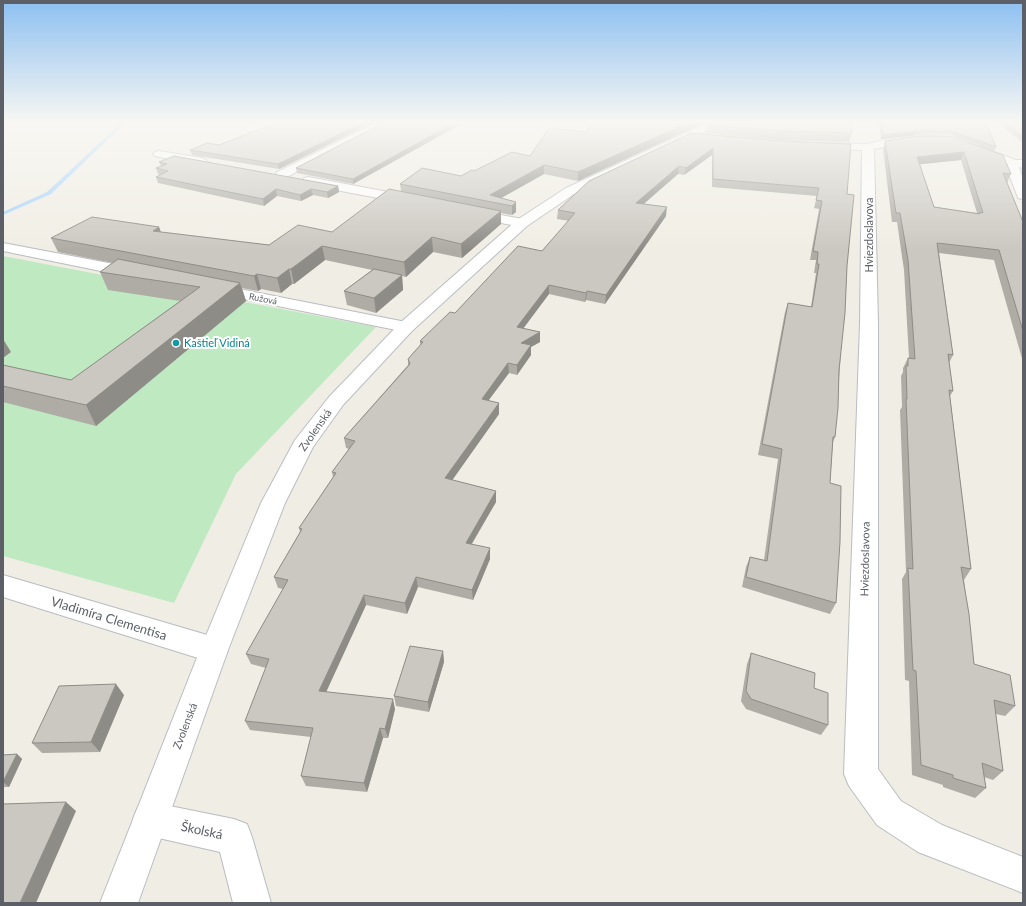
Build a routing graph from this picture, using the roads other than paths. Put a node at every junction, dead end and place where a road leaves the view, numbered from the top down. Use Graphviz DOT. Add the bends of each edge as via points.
graph roads {
  1 [pos="302,165"];
  2 [pos="623,165"];
  3 [pos="868,165"];
  4 [pos="1017,165"];
  5 [pos="266,173"];
  6 [pos="281,176"];
  7 [pos="1023,195"];
  8 [pos="424,203"];
  9 [pos="462,211"];
  10 [pos="522,223"];
  11 [pos="3,247"];
  12 [pos="149,276"];
  13 [pos="196,285"];
  14 [pos="406,327"];
  15 [pos="3,586"];
  16 [pos="214,650"];
  17 [pos="150,819"];
  18 [pos="1023,875"];
  19 [pos="119,903"];
  20 [pos="252,903"];
  1 -- 6 [label="street"];
  2 -- 10 [label="street, Zvolenská" via="570,191"];
  3 -- 18 [label="street, Hviezdoslavova" via="869,323 861,774 889,813 931,839"];
  4 -- 7 [label="street" via="1013,169"];
  5 -- 6 [label="street"];
  6 -- 8 [label="street"];
  9 -- 10 [label="street"];
  10 -- 14 [label="street, Zvolenská"];
  11 -- 12 [label="street"];
  13 -- 14 [label="street, Ružová"];
  14 -- 16 [label="street, Zvolenská" via="336,401 303,444 273,503"];
  15 -- 16 [label="street, Vladimíra Clementisa"];
  16 -- 17 [label="street, Zvolenská"];
  17 -- 19 [label="street, Zvolenská"];
  17 -- 20 [label="street, Školská" via="234,837"];
}
